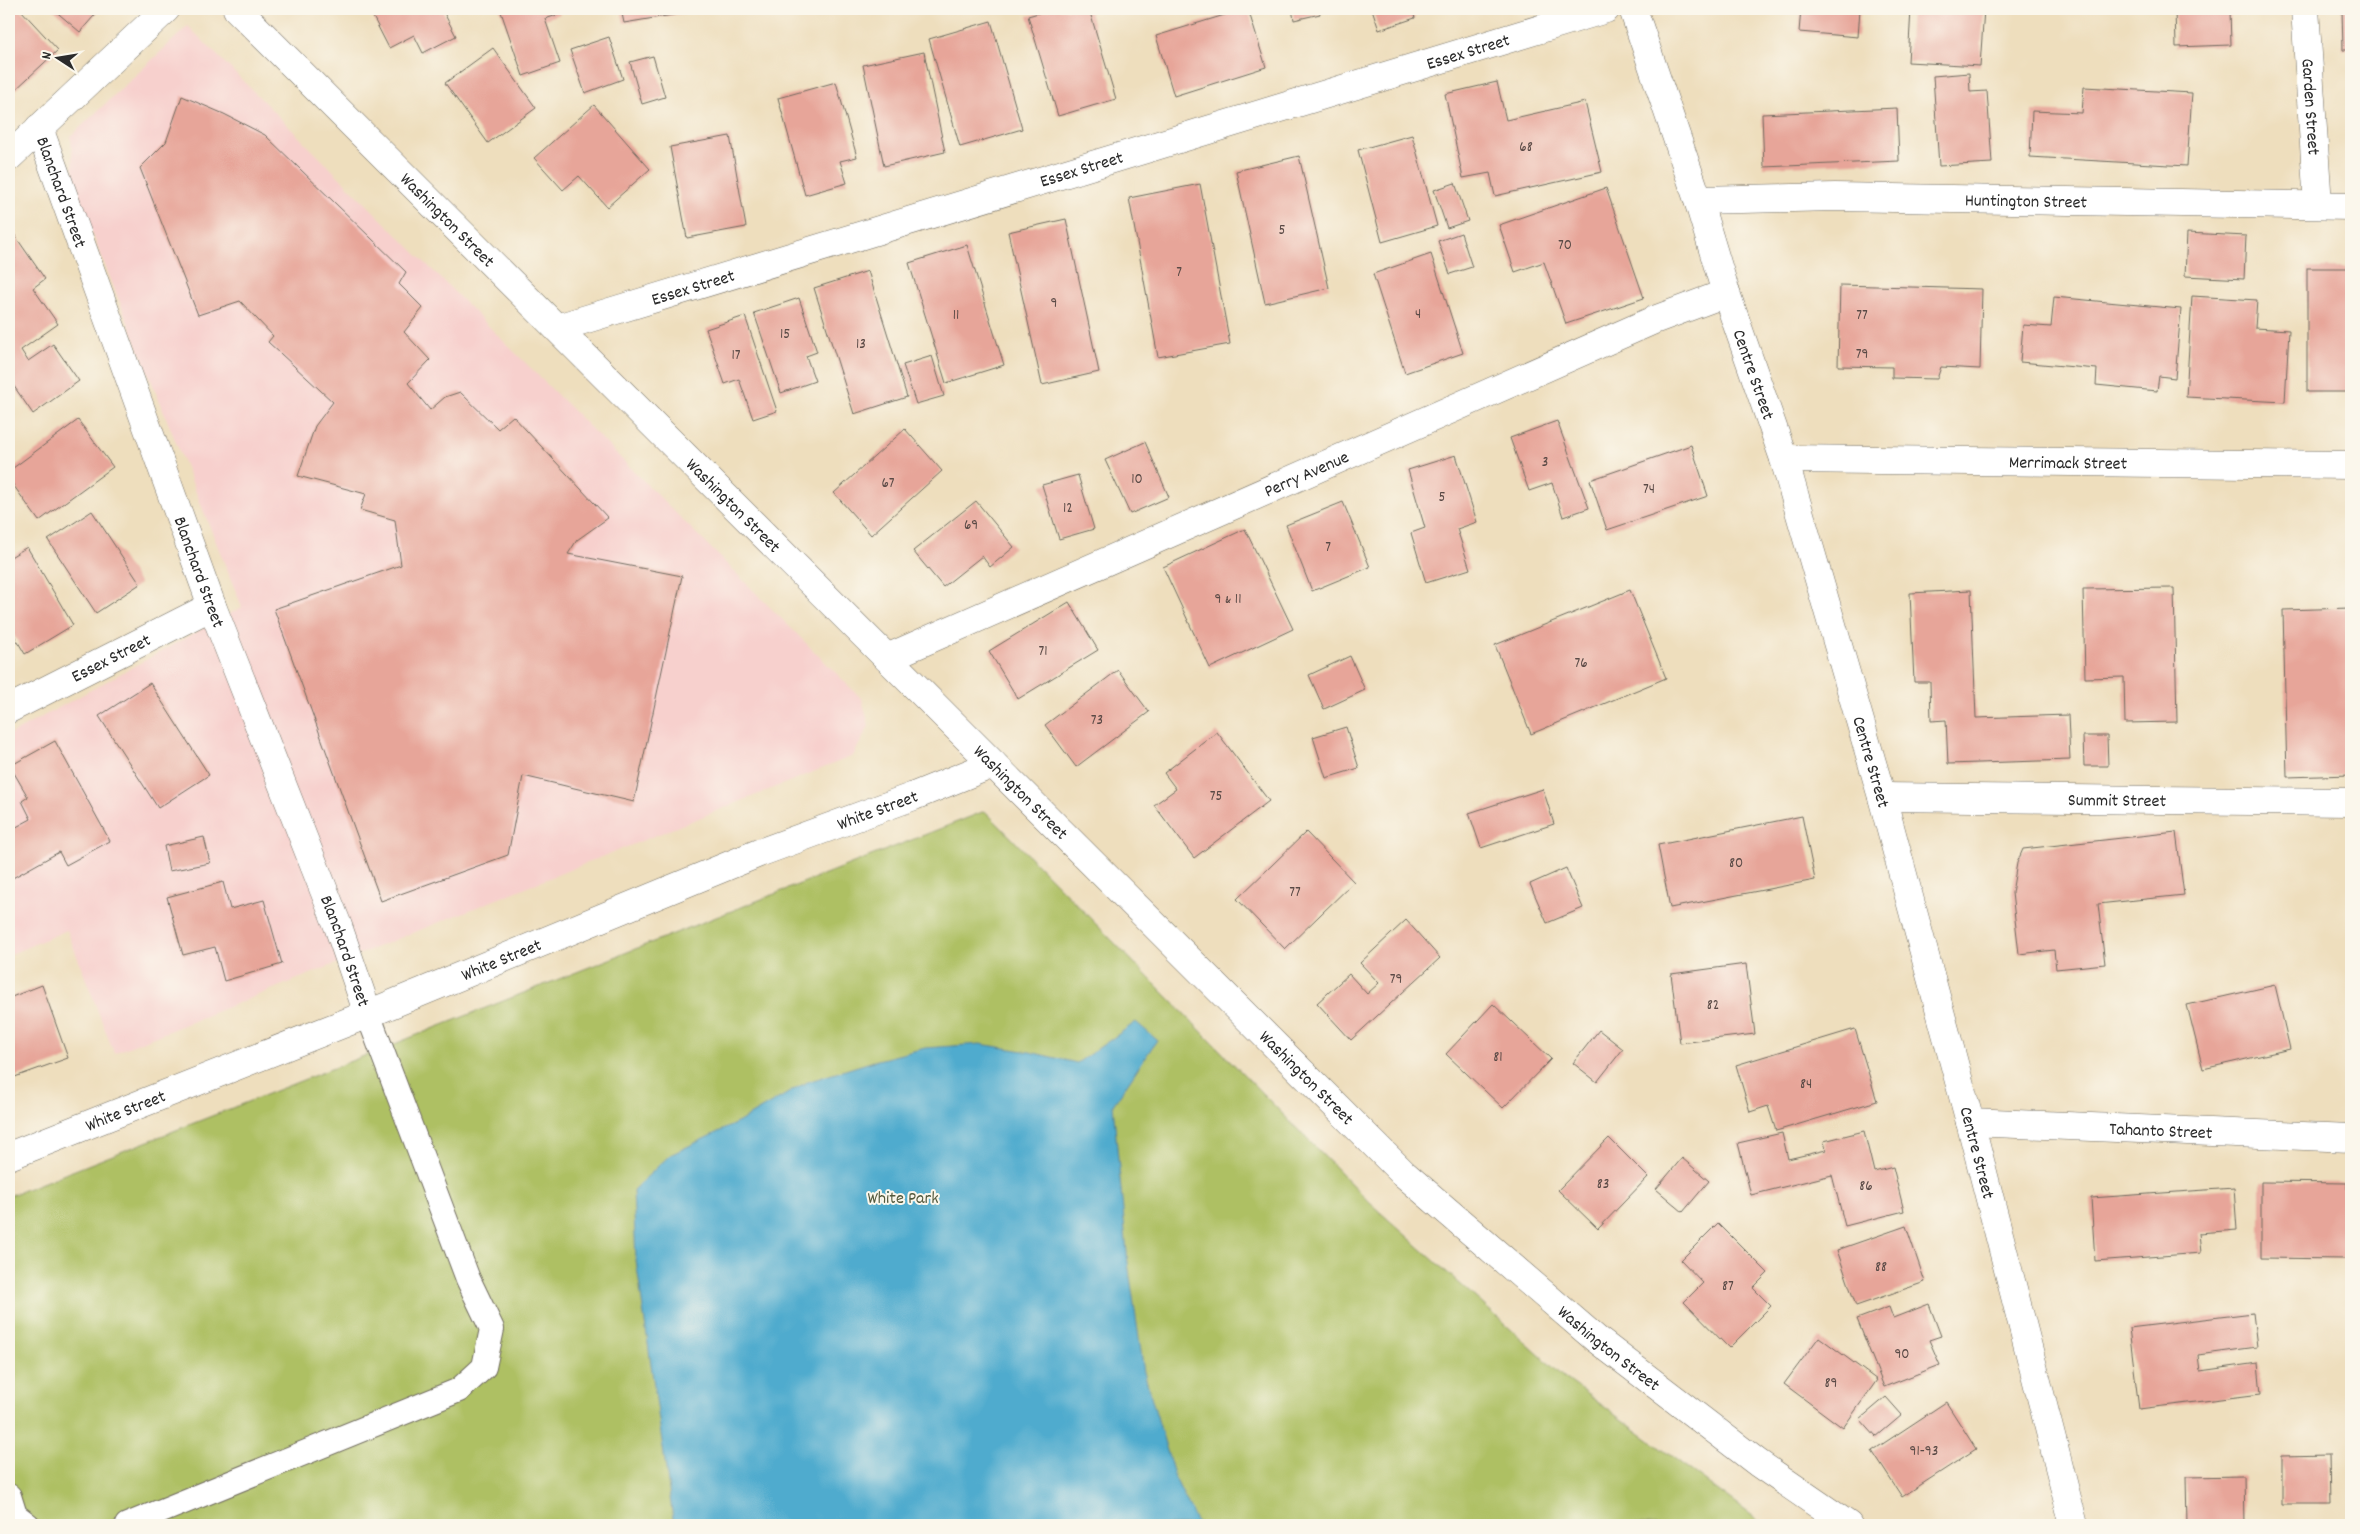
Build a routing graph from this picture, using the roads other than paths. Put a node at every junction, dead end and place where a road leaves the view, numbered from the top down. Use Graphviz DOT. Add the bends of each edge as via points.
graph roads {
  1 [pos="166,9"];
  2 [pos="237,9"];
  3 [pos="1606,9"];
  4 [pos="1633,9"];
  5 [pos="2305,9"];
  6 [pos="39,128"];
  7 [pos="9,157"];
  8 [pos="1698,200"];
  9 [pos="2318,205"];
  10 [pos="2351,206"];
  11 [pos="1726,293"];
  12 [pos="557,328"];
  13 [pos="1784,459"];
  14 [pos="2351,465"];
  15 [pos="212,606"];
  16 [pos="887,658"];
  17 [pos="9,709"];
  18 [pos="994,764"];
  19 [pos="1882,797"];
  20 [pos="2351,802"];
  21 [pos="368,1014"];
  22 [pos="1970,1122"];
  23 [pos="2351,1138"];
  24 [pos="9,1156"];
  25 [pos="9,1496"];
  26 [pos="28,1525"];
  27 [pos="128,1525"];
  28 [pos="1848,1525"];
  29 [pos="2074,1525"];
  1 -- 6 [label="street"];
  2 -- 12 [label="street, Washington Street"];
  3 -- 12 [label="street, Essex Street"];
  4 -- 8 [label="street, Centre Street"];
  5 -- 9 [label="street, Garden Street"];
  6 -- 7 [label="street"];
  6 -- 15 [label="street, Blanchard Street"];
  8 -- 9 [label="street, Huntington Street" via="1835,197"];
  8 -- 11 [label="street, Centre Street"];
  9 -- 10 [label="street, Huntington Street"];
  11 -- 13 [label="street, Centre Street"];
  11 -- 16 [label="street, Perry Avenue" via="1654,320"];
  12 -- 16 [label="street, Washington Street"];
  13 -- 14 [label="street, Merrimack Street"];
  13 -- 19 [label="street, Centre Street"];
  15 -- 17 [label="street, Essex Street"];
  15 -- 21 [label="street, Blanchard Street" via="338,926"];
  16 -- 18 [label="street, Washington Street"];
  18 -- 21 [label="street, White Street" via="759,852"];
  18 -- 28 [label="street, Washington Street" via="1403,1173 1596,1339 1758,1462"];
  19 -- 20 [label="street, Summit Street"];
  19 -- 22 [label="street, Centre Street"];
  21 -- 24 [label="street, White Street"];
  21 -- 27 [label="lane" via="468,1279 492,1329 484,1367 459,1390"];
  22 -- 23 [label="street, Tahanto Street"];
  22 -- 29 [label="street, Centre Street"];
  25 -- 26 [label="lane" via="15,1514"];
}
